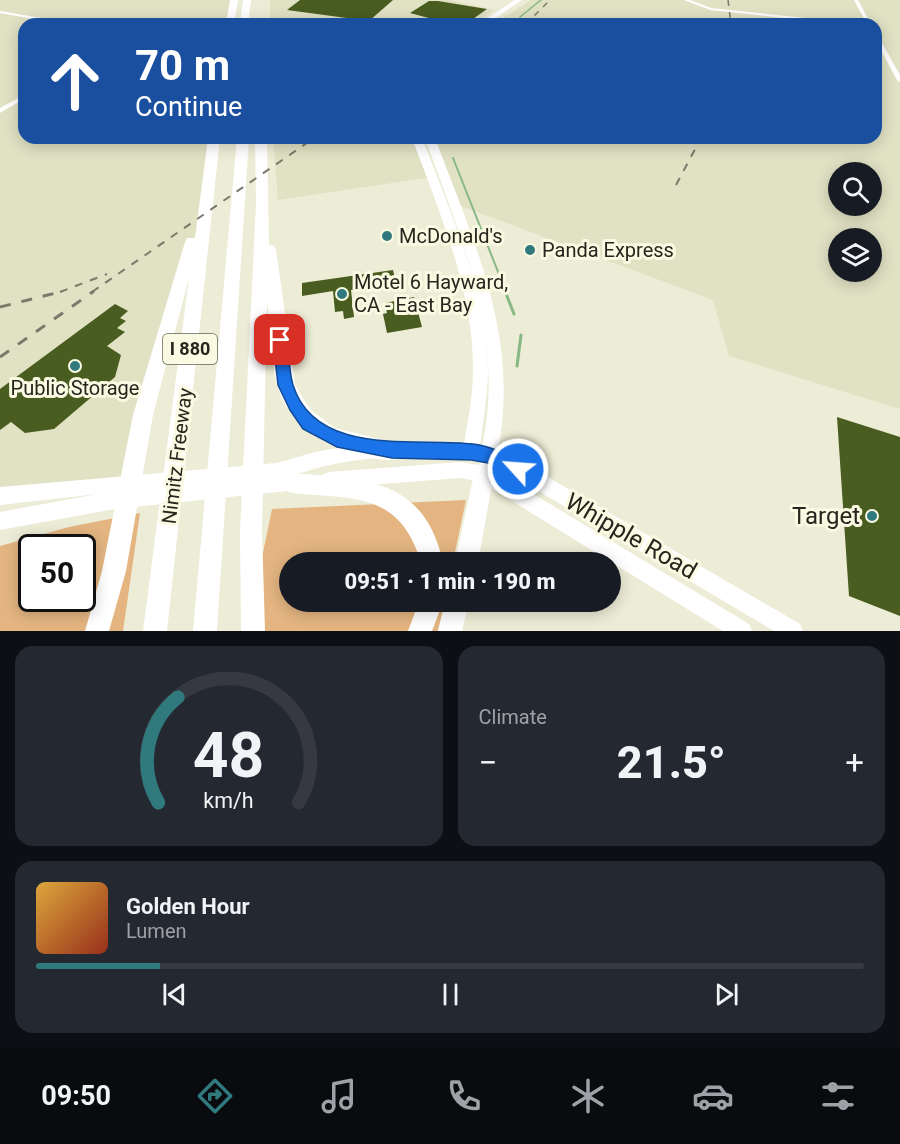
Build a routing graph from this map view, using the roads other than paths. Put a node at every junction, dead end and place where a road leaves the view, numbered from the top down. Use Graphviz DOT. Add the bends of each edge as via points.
graph roads {
  1 [pos="234,0"];
  2 [pos="239,0"];
  3 [pos="247,0"];
  4 [pos="253,0"];
  5 [pos="686,0"];
  6 [pos="856,0"];
  7 [pos="522,2"];
  8 [pos="507,11"];
  9 [pos="0,12"];
  10 [pos="35,18"];
  11 [pos="231,18"];
  12 [pos="238,18"];
  13 [pos="245,18"];
  14 [pos="252,18"];
  15 [pos="494,18"];
  16 [pos="500,18"];
  17 [pos="796,18"];
  18 [pos="866,18"];
  19 [pos="882,47"];
  20 [pos="900,80"];
  21 [pos="18,100"];
  22 [pos="0,111"];
  23 [pos="213,144"];
  24 [pos="222,144"];
  25 [pos="240,144"];
  26 [pos="262,144"];
  27 [pos="426,145"];
  28 [pos="208,182"];
  29 [pos="263,204"];
  30 [pos="196,249"];
  31 [pos="392,451"];
  32 [pos="471,452"];
  33 [pos="487,465"];
  34 [pos="292,483"];
  35 [pos="0,496"];
  36 [pos="0,521"];
  37 [pos="429,552"];
  38 [pos="467,552"];
  39 [pos="427,612"];
  40 [pos="455,612"];
  41 [pos="97,631"];
  42 [pos="155,631"];
  43 [pos="205,631"];
  44 [pos="254,631"];
  45 [pos="420,631"];
  46 [pos="450,631"];
  47 [pos="742,631"];
  48 [pos="793,631"];
  1 -- 11 [label="highway"];
  2 -- 12 [label="highway"];
  3 -- 13 [label="highway"];
  4 -- 14 [label="highway"];
  5 -- 17 [label="street" via="710,9"];
  6 -- 18 [label="street"];
  7 -- 8 [label="main road"];
  8 -- 15 [label="main road"];
  8 -- 16 [label="main road"];
  9 -- 10 [label="street"];
  19 -- 20 [label="street"];
  21 -- 22 [label="street"];
  23 -- 28 [label="highway, Nimitz Freeway / I 880"];
  24 -- 28 [label="highway, I 880" via="218,181"];
  25 -- 43 [label="highway, Nimitz Freeway / I 880"];
  26 -- 29 [label="highway"];
  27 -- 32 [label="main road" via="476,324 480,389"];
  27 -- 33 [label="main road" via="481,279 494,327 499,387 495,435"];
  28 -- 30 [label="highway, Nimitz Freeway / I 880"];
  29 -- 31 [label="highway" via="286,385 295,405 309,424 337,439"];
  29 -- 44 [label="highway" via="250,531"];
  30 -- 41 [label="highway" via="150,391 120,543"];
  30 -- 42 [label="highway, Nimitz Freeway / I 880" via="178,454"];
  31 -- 32 [label="main road"];
  31 -- 35 [label="main road" via="316,460 279,470"];
  32 -- 33 [label="main road"];
  33 -- 34 [label="main road, Whipple Road"];
  33 -- 38 [label="highway"];
  33 -- 47 [label="main road, Whipple Road"];
  33 -- 48 [label="main road, Whipple Road" via="518,469"];
  34 -- 36 [label="main road, Whipple Road" via="115,500"];
  34 -- 37 [label="highway" via="392,499 405,508 423,532"];
  39 -- 45 [label="highway"];
  40 -- 46 [label="highway"];
}
